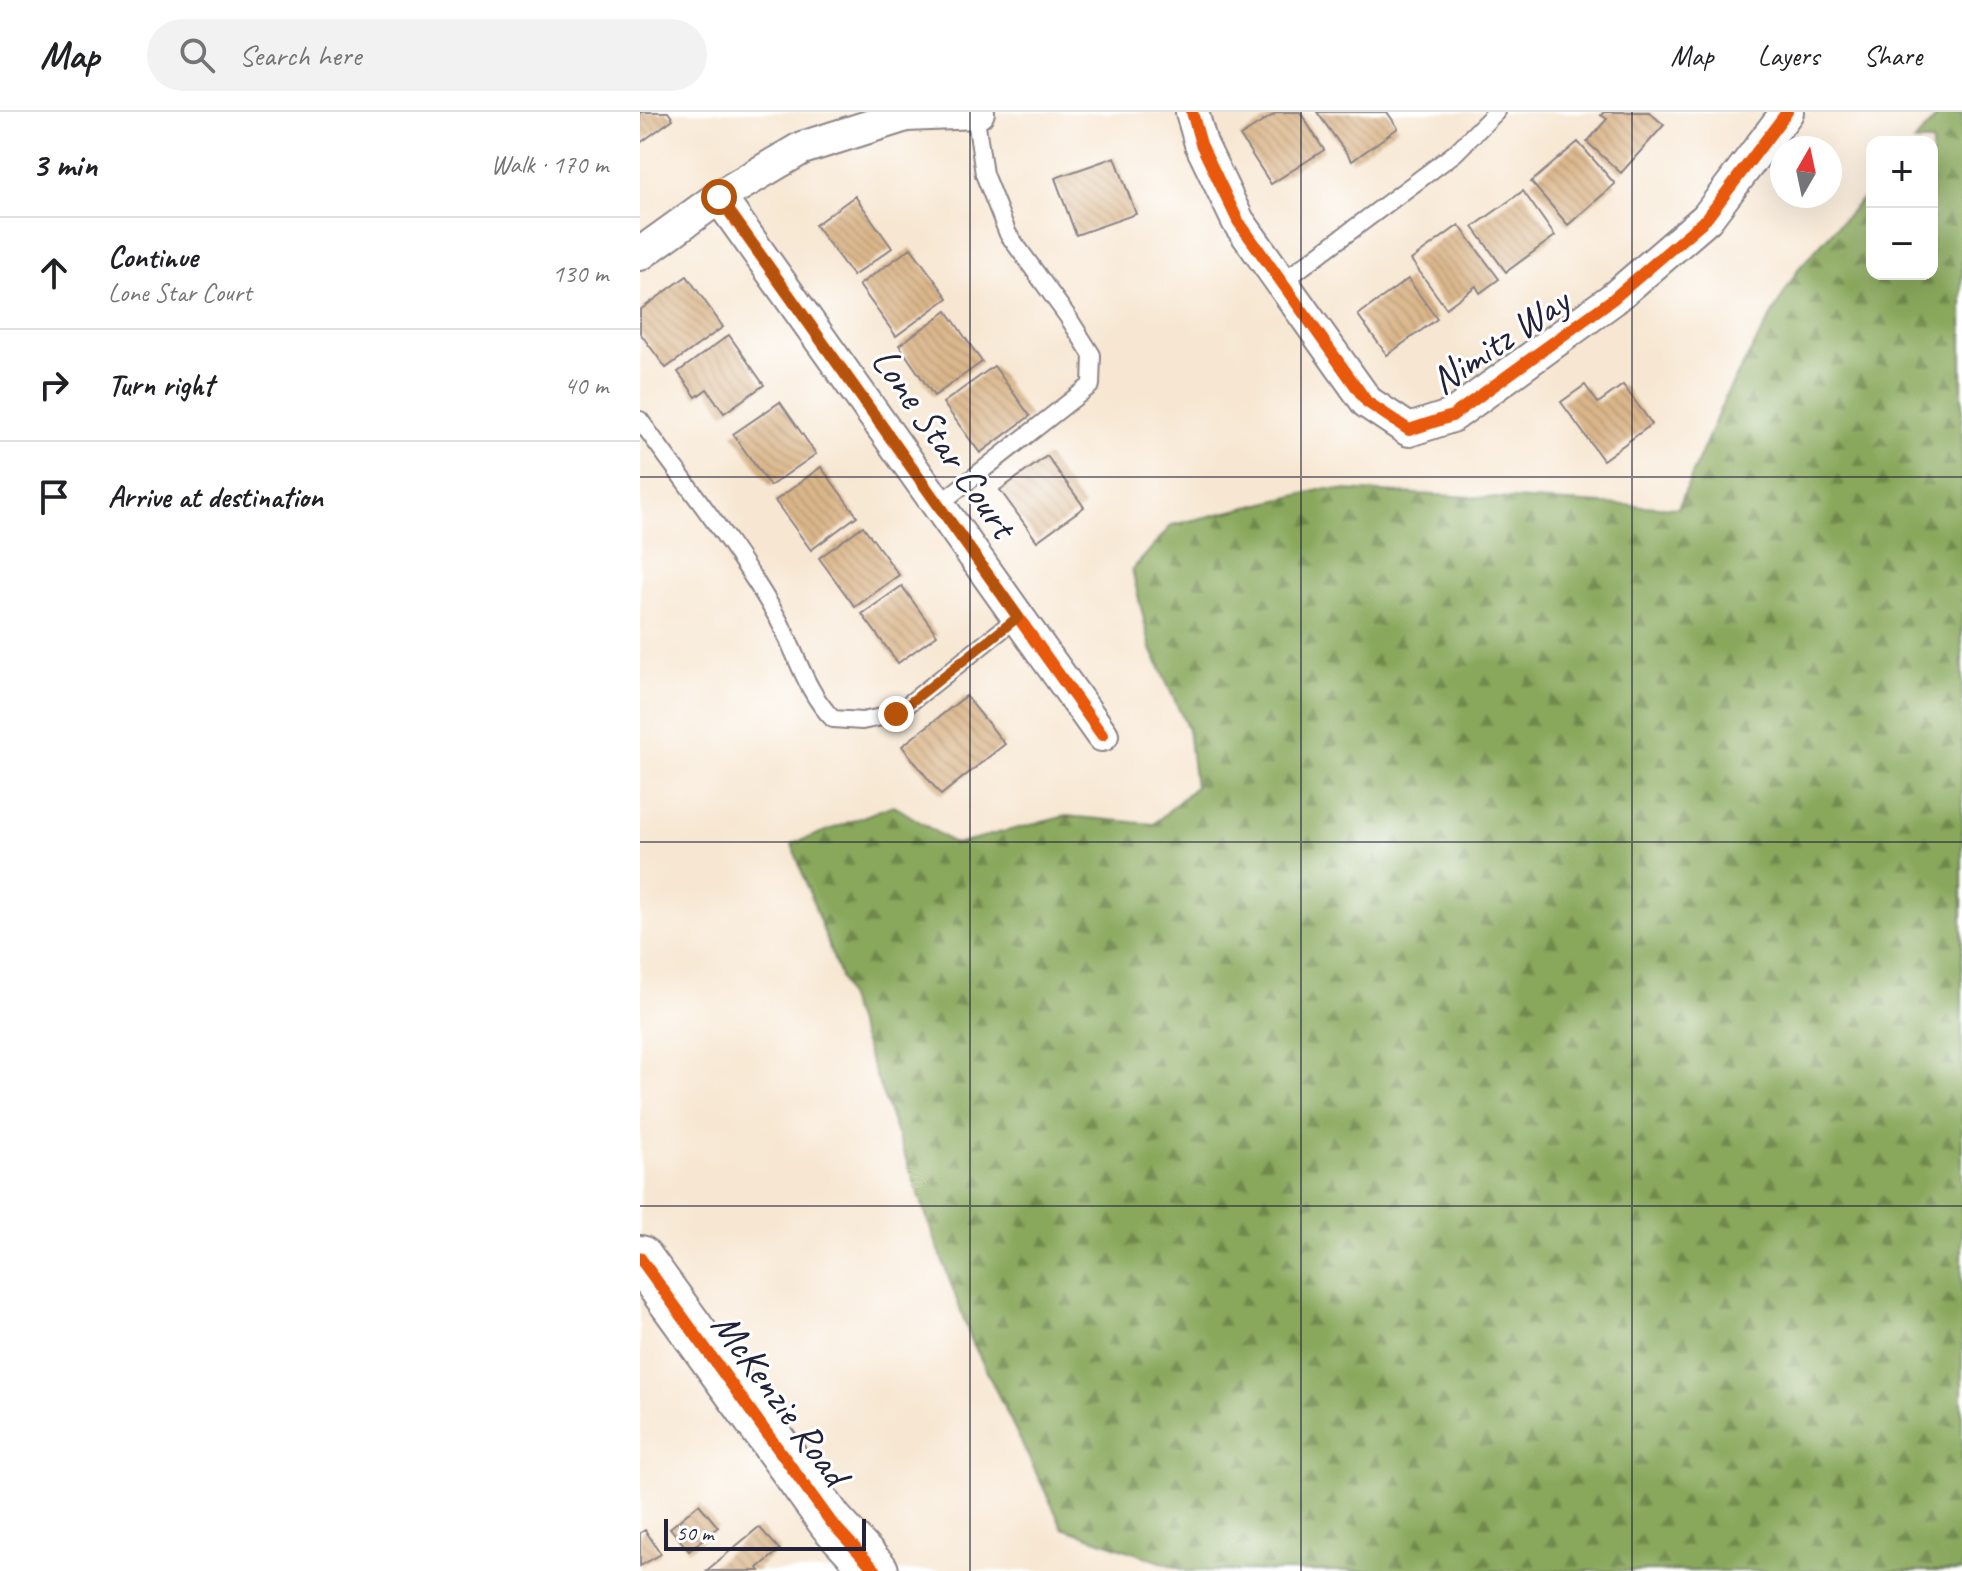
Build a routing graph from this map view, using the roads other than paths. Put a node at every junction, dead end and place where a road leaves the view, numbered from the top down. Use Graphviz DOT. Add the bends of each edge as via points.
graph roads {
  1 [pos="977,112"];
  2 [pos="1192,112"];
  3 [pos="1496,112"];
  4 [pos="1787,112"];
  5 [pos="719,197"];
  6 [pos="640,254"];
  7 [pos="1282,282"];
  8 [pos="640,420"];
  9 [pos="938,505"];
  10 [pos="1018,617"];
  11 [pos="1102,735"];
  12 [pos="640,1258"];
  13 [pos="876,1571"];
  1 -- 5 [label="street" via="906,115 802,148"];
  1 -- 9 [label="lane" via="984,174 1008,234 1092,355 1091,385"];
  2 -- 7 [label="street, Nimitz Way" via="1201,144 1238,221"];
  3 -- 7 [label="lane" via="1455,153"];
  4 -- 7 [label="street, Nimitz Way" via="1707,218 1613,299 1452,416 1409,430 1367,402"];
  5 -- 6 [label="street"];
  5 -- 9 [label="street, Lone Star Court"];
  8 -- 10 [label="lane" via="747,569 821,708 833,719 862,721 896,714"];
  9 -- 10 [label="street, Lone Star Court"];
  10 -- 11 [label="street, Lone Star Court"];
  12 -- 13 [label="street, McKenzie Road" via="831,1522"];
}
